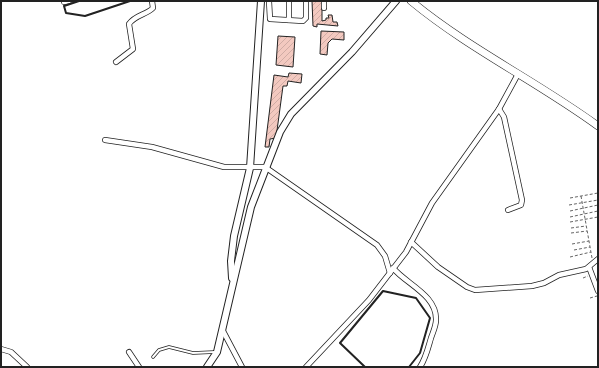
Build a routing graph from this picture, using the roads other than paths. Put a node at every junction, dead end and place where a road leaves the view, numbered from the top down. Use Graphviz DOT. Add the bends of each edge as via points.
graph roads {
  1 [pos="152,1"];
  2 [pos="262,1"];
  3 [pos="269,1"];
  4 [pos="289,1"];
  5 [pos="306,1"];
  6 [pos="324,1"];
  7 [pos="396,1"];
  8 [pos="412,1"];
  9 [pos="324,8"];
  10 [pos="289,20"];
  11 [pos="116,62"];
  12 [pos="518,74"];
  13 [pos="499,109"];
  14 [pos="598,126"];
  15 [pos="105,140"];
  16 [pos="266,167"];
  17 [pos="250,168"];
  18 [pos="508,210"];
  19 [pos="411,242"];
  20 [pos="598,259"];
  21 [pos="589,267"];
  22 [pos="392,270"];
  23 [pos="233,285"];
  24 [pos="598,291"];
  25 [pos="223,332"];
  26 [pos="1,349"];
  27 [pos="129,352"];
  28 [pos="217,352"];
  29 [pos="153,357"];
  30 [pos="210,366"];
  31 [pos="27,367"];
  32 [pos="139,367"];
  33 [pos="242,367"];
  34 [pos="306,367"];
  35 [pos="420,367"];
  1 -- 11 [label="street" via="153,8 129,24 133,49"];
  2 -- 17 [label="street"];
  3 -- 10 [label="street" via="270,19"];
  4 -- 10 [label="street"];
  5 -- 10 [label="street" via="305,20"];
  6 -- 9 [label="street"];
  7 -- 16 [label="street" via="352,52 291,114 280,132"];
  8 -- 12 [label="main road"];
  12 -- 13 [label="street"];
  12 -- 14 [label="main road"];
  13 -- 18 [label="street" via="504,117 522,200 521,205"];
  13 -- 19 [label="street" via="432,202"];
  15 -- 17 [label="street" via="152,147 224,167"];
  16 -- 17 [label="street"];
  16 -- 22 [label="street" via="377,245"];
  16 -- 23 [label="street" via="247,222"];
  17 -- 23 [label="street" via="234,236 231,261"];
  19 -- 21 [label="street" via="438,267 475,290 532,286"];
  19 -- 22 [label="street"];
  20 -- 21 [label="street"];
  21 -- 24 [label="street"];
  22 -- 34 [label="street" via="369,300"];
  22 -- 35 [label="street" via="417,288 436,316 436,325"];
  23 -- 25 [label="street"];
  25 -- 28 [label="street"];
  25 -- 33 [label="street"];
  26 -- 31 [label="street" via="11,352"];
  27 -- 32 [label="street"];
  28 -- 29 [label="lane" via="193,353 169,347 159,350"];
  28 -- 30 [label="street"];
}
